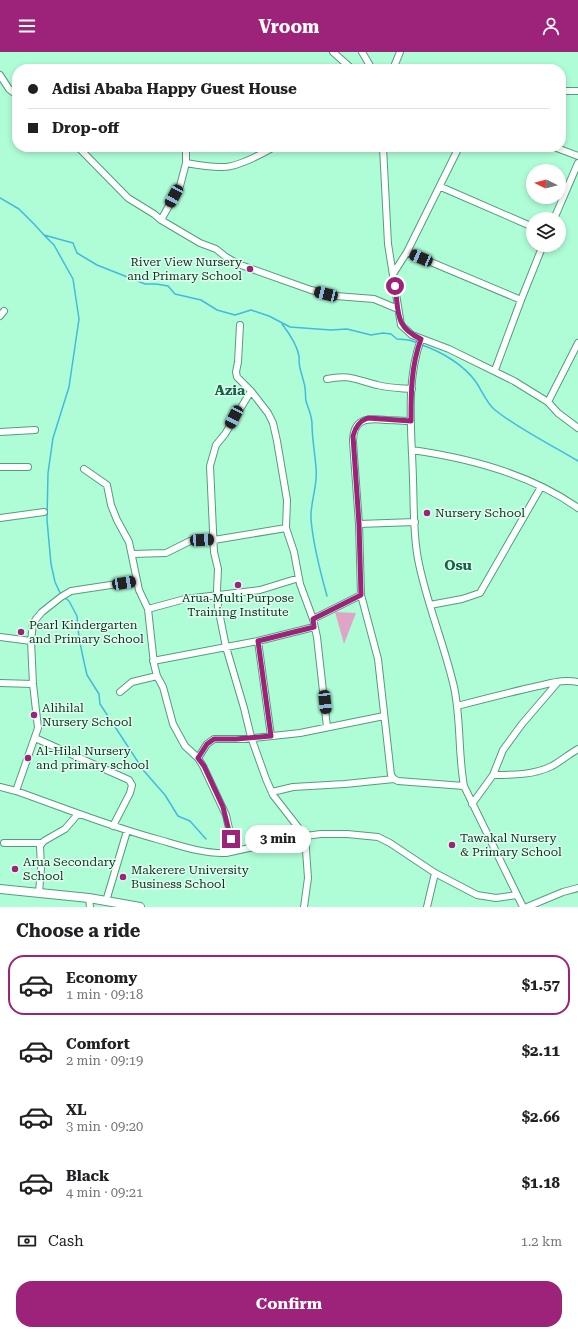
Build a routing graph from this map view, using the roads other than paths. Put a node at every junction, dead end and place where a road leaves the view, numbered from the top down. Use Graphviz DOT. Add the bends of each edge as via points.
graph roads {
  1 [pos="333,52"];
  2 [pos="362,52"];
  3 [pos="400,52"];
  4 [pos="346,64"];
  5 [pos="369,64"];
  6 [pos="395,64"];
  7 [pos="0,75"];
  8 [pos="12,91"];
  9 [pos="566,91"];
  10 [pos="578,91"];
  11 [pos="83,152"];
  12 [pos="186,152"];
  13 [pos="264,152"];
  14 [pos="383,152"];
  15 [pos="458,152"];
  16 [pos="566,152"];
  17 [pos="578,156"];
  18 [pos="186,163"];
  19 [pos="578,163"];
  20 [pos="441,186"];
  21 [pos="557,212"];
  22 [pos="161,220"];
  23 [pos="526,224"];
  24 [pos="407,252"];
  25 [pos="540,252"];
  26 [pos="393,274"];
  27 [pos="521,300"];
  28 [pos="398,309"];
  29 [pos="240,325"];
  30 [pos="421,339"];
  31 [pos="578,343"];
  32 [pos="495,370"];
  33 [pos="327,379"];
  34 [pos="412,390"];
  35 [pos="251,391"];
  36 [pos="548,402"];
  37 [pos="411,421"];
  38 [pos="578,428"];
  39 [pos="35,430"];
  40 [pos="0,432"];
  41 [pos="412,450"];
  42 [pos="0,467"];
  43 [pos="28,467"];
  44 [pos="84,469"];
  45 [pos="541,487"];
  46 [pos="578,508"];
  47 [pos="44,512"];
  48 [pos="0,518"];
  49 [pos="415,522"];
  50 [pos="359,524"];
  51 [pos="286,528"];
  52 [pos="214,540"];
  53 [pos="132,554"];
  54 [pos="299,578"];
  55 [pos="137,581"];
  56 [pos="216,595"];
  57 [pos="361,595"];
  58 [pos="430,605"];
  59 [pos="148,609"];
  60 [pos="313,619"];
  61 [pos="314,627"];
  62 [pos="0,638"];
  63 [pos="31,641"];
  64 [pos="258,641"];
  65 [pos="226,647"];
  66 [pos="153,661"];
  67 [pos="157,676"];
  68 [pos="558,682"];
  69 [pos="578,682"];
  70 [pos="0,683"];
  71 [pos="33,684"];
  72 [pos="120,692"];
  73 [pos="457,706"];
  74 [pos="384,716"];
  75 [pos="327,727"];
  76 [pos="271,736"];
  77 [pos="251,737"];
  78 [pos="35,738"];
  79 [pos="578,749"];
  80 [pos="198,758"];
  81 [pos="493,775"];
  82 [pos="394,779"];
  83 [pos="464,786"];
  84 [pos="0,787"];
  85 [pos="16,791"];
  86 [pos="272,792"];
  87 [pos="472,804"];
  88 [pos="78,814"];
  89 [pos="112,826"];
  90 [pos="127,831"];
  91 [pos="305,836"];
  92 [pos="4,843"];
  93 [pos="42,843"];
  94 [pos="234,851"];
  95 [pos="435,873"];
  96 [pos="578,888"];
  97 [pos="0,889"];
  98 [pos="39,893"];
  99 [pos="517,895"];
  100 [pos="106,901"];
  101 [pos="89,903"];
  102 [pos="140,907"];
  103 [pos="304,907"];
  104 [pos="427,907"];
  105 [pos="523,907"];
  106 [pos="527,907"];
  1 -- 4 [label="street"];
  2 -- 5 [label="street"];
  3 -- 6 [label="street"];
  7 -- 8 [label="street"];
  9 -- 10 [label="street"];
  11 -- 22 [label="street" via="124,195"];
  12 -- 18 [label="street"];
  13 -- 18 [label="street" via="222,168"];
  14 -- 26 [label="street" via="388,244"];
  15 -- 20 [label="street"];
  16 -- 17 [label="street"];
  18 -- 22 [label="street" via="180,186"];
  19 -- 21 [label="street"];
  20 -- 23 [label="street"];
  20 -- 24 [label="street"];
  22 -- 28 [label="street" via="216,249 238,264 311,290 336,296 370,298"];
  24 -- 26 [label="street"];
  24 -- 27 [label="street"];
  25 -- 27 [label="street"];
  26 -- 28 [label="street"];
  27 -- 32 [label="street"];
  28 -- 30 [label="street" via="401,325"];
  29 -- 35 [label="street" via="236,372 237,377"];
  30 -- 32 [label="street"];
  30 -- 34 [label="street" via="413,367"];
  31 -- 36 [label="street"];
  32 -- 36 [label="street"];
  33 -- 34 [label="street" via="346,376 379,386"];
  34 -- 37 [label="street"];
  35 -- 51 [label="street" via="273,423 287,500"];
  35 -- 52 [label="street" via="213,452 210,475"];
  36 -- 38 [label="street"];
  37 -- 41 [label="street"];
  37 -- 50 [label="street" via="368,418 354,430"];
  39 -- 40 [label="street"];
  41 -- 45 [label="street" via="450,457 510,474"];
  41 -- 49 [label="street"];
  42 -- 43 [label="street"];
  44 -- 53 [label="street" via="107,485 111,505"];
  45 -- 46 [label="street"];
  45 -- 58 [label="street" via="480,593"];
  47 -- 48 [label="street"];
  49 -- 50 [label="street"];
  49 -- 58 [label="street" via="418,558"];
  50 -- 57 [label="street"];
  51 -- 52 [label="street"];
  51 -- 54 [label="street"];
  52 -- 53 [label="street" via="190,541 166,553"];
  52 -- 56 [label="street" via="218,569"];
  53 -- 55 [label="street"];
  54 -- 56 [label="street" via="260,590"];
  54 -- 60 [label="street"];
  55 -- 59 [label="street"];
  55 -- 63 [label="street" via="71,591 36,619"];
  56 -- 59 [label="street" via="185,599"];
  56 -- 65 [label="street"];
  57 -- 60 [label="street"];
  57 -- 74 [label="street" via="378,659"];
  58 -- 73 [label="street" via="445,653"];
  59 -- 66 [label="street"];
  60 -- 61 [label="street"];
  61 -- 64 [label="street"];
  61 -- 75 [label="street" via="319,648"];
  62 -- 63 [label="street"];
  63 -- 71 [label="street"];
  64 -- 65 [label="street"];
  64 -- 76 [label="street"];
  65 -- 66 [label="street"];
  65 -- 77 [label="street"];
  66 -- 67 [label="street"];
  67 -- 72 [label="street" via="132,682"];
  67 -- 80 [label="street" via="163,687 173,724 185,746"];
  68 -- 69 [label="street"];
  68 -- 73 [label="street"];
  68 -- 81 [label="street" via="503,750"];
  70 -- 71 [label="street"];
  71 -- 78 [label="street" via="38,723"];
  73 -- 83 [label="street" via="460,767"];
  74 -- 75 [label="street"];
  74 -- 82 [label="street" via="390,776"];
  75 -- 76 [label="street"];
  76 -- 77 [label="street"];
  77 -- 80 [label="street" via="214,739 207,744"];
  77 -- 86 [label="street"];
  78 -- 85 [label="street"];
  78 -- 89 [label="street" via="129,780 132,785 130,793"];
  79 -- 81 [label="street" via="552,766 539,771 515,776"];
  80 -- 94 [label="street" via="223,807"];
  81 -- 87 [label="street"];
  82 -- 83 [label="street"];
  82 -- 86 [label="street" via="292,787"];
  83 -- 87 [label="street"];
  84 -- 85 [label="street"];
  85 -- 88 [label="street"];
  86 -- 91 [label="street"];
  87 -- 99 [label="street"];
  88 -- 89 [label="street"];
  88 -- 93 [label="street" via="65,829"];
  89 -- 90 [label="street"];
  90 -- 94 [label="street" via="206,852"];
  90 -- 100 [label="street"];
  91 -- 94 [label="street"];
  91 -- 95 [label="street" via="347,834 378,837"];
  91 -- 103 [label="street" via="308,878"];
  92 -- 93 [label="street"];
  93 -- 98 [label="street"];
  95 -- 99 [label="street" via="477,895 496,898"];
  95 -- 104 [label="street"];
  96 -- 106 [label="street"];
  97 -- 98 [label="main road"];
  98 -- 101 [label="main road"];
  99 -- 105 [label="street"];
  100 -- 101 [label="main road"];
  100 -- 102 [label="main road"];
}
